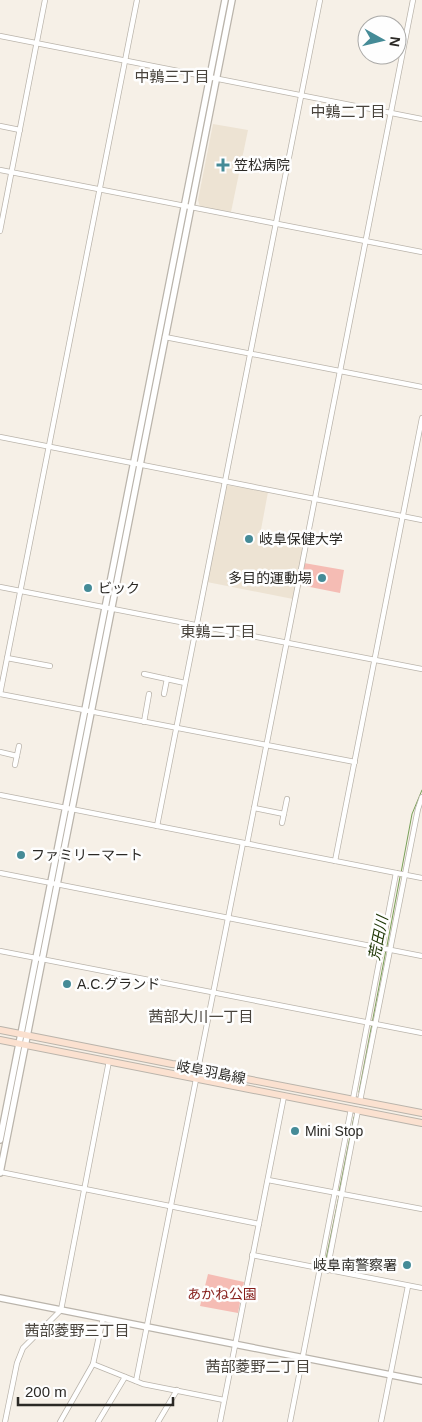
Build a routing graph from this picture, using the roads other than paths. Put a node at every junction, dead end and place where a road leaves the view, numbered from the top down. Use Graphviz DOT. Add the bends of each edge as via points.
graph roads {
  1 [pos="45,0"];
  2 [pos="137,0"];
  3 [pos="225,0"];
  4 [pos="232,0"];
  5 [pos="320,0"];
  6 [pos="413,0"];
  7 [pos="0,36"];
  8 [pos="36,43"];
  9 [pos="125,60"];
  10 [pos="213,78"];
  11 [pos="301,96"];
  12 [pos="391,113"];
  13 [pos="422,119"];
  14 [pos="0,126"];
  15 [pos="20,130"];
  16 [pos="0,170"];
  17 [pos="12,172"];
  18 [pos="100,189"];
  19 [pos="187,207"];
  20 [pos="276,224"];
  21 [pos="0,231"];
  22 [pos="365,241"];
  23 [pos="422,252"];
  24 [pos="165,336"];
  25 [pos="250,353"];
  26 [pos="339,371"];
  27 [pos="422,387"];
  28 [pos="422,418"];
  29 [pos="0,437"];
  30 [pos="50,447"];
  31 [pos="137,464"];
  32 [pos="225,481"];
  33 [pos="314,499"];
  34 [pos="403,516"];
  35 [pos="422,520"];
  36 [pos="0,587"];
  37 [pos="21,591"];
  38 [pos="105,608"];
  39 [pos="112,608"];
  40 [pos="196,625"];
  41 [pos="286,643"];
  42 [pos="7,658"];
  43 [pos="375,660"];
  44 [pos="50,666"];
  45 [pos="422,669"];
  46 [pos="144,674"];
  47 [pos="167,679"];
  48 [pos="185,683"];
  49 [pos="0,694"];
  50 [pos="150,694"];
  51 [pos="164,694"];
  52 [pos="88,711"];
  53 [pos="144,722"];
  54 [pos="176,729"];
  55 [pos="19,746"];
  56 [pos="265,746"];
  57 [pos="0,752"];
  58 [pos="17,756"];
  59 [pos="354,762"];
  60 [pos="15,766"];
  61 [pos="0,796"];
  62 [pos="422,797"];
  63 [pos="287,799"];
  64 [pos="254,808"];
  65 [pos="69,809"];
  66 [pos="284,814"];
  67 [pos="282,823"];
  68 [pos="157,826"];
  69 [pos="245,844"];
  70 [pos="335,861"];
  71 [pos="0,873"];
  72 [pos="401,874"];
  73 [pos="422,878"];
  74 [pos="54,884"];
  75 [pos="229,917"];
  76 [pos="386,949"];
  77 [pos="0,950"];
  78 [pos="422,956"];
  79 [pos="36,958"];
  80 [pos="43,959"];
  81 [pos="214,993"];
  82 [pos="371,1023"];
  83 [pos="0,1030"];
  84 [pos="422,1033"];
  85 [pos="24,1035"];
  86 [pos="0,1040"];
  87 [pos="22,1045"];
  88 [pos="109,1061"];
  89 [pos="200,1067"];
  90 [pos="197,1078"];
  91 [pos="284,1096"];
  92 [pos="357,1100"];
  93 [pos="351,1109"];
  94 [pos="358,1110"];
  95 [pos="422,1113"];
  96 [pos="422,1123"];
  97 [pos="0,1140"];
  98 [pos="0,1173"];
  99 [pos="268,1180"];
  100 [pos="85,1189"];
  101 [pos="338,1193"];
  102 [pos="172,1206"];
  103 [pos="422,1209"];
  104 [pos="259,1224"];
  105 [pos="252,1255"];
  106 [pos="319,1269"];
  107 [pos="327,1270"];
  108 [pos="408,1286"];
  109 [pos="422,1288"];
  110 [pos="0,1298"];
  111 [pos="61,1310"];
  112 [pos="103,1318"];
  113 [pos="149,1327"];
  114 [pos="236,1344"];
  115 [pos="302,1357"];
  116 [pos="93,1364"];
  117 [pos="390,1375"];
  118 [pos="125,1377"];
  119 [pos="422,1381"];
  120 [pos="136,1382"];
  121 [pos="177,1390"];
  122 [pos="224,1400"];
  123 [pos="5,1422"];
  124 [pos="60,1422"];
  125 [pos="98,1422"];
  126 [pos="158,1422"];
  127 [pos="220,1422"];
  128 [pos="290,1422"];
  129 [pos="381,1422"];
  1 -- 8 [label="street"];
  2 -- 9 [label="street"];
  3 -- 10 [label="street"];
  4 -- 10 [label="street"];
  5 -- 11 [label="street"];
  6 -- 12 [label="street"];
  7 -- 8 [label="street"];
  8 -- 9 [label="street"];
  8 -- 15 [label="street"];
  9 -- 10 [label="street"];
  9 -- 18 [label="street"];
  10 -- 11 [label="street"];
  10 -- 19 [label="street"];
  11 -- 12 [label="street"];
  11 -- 20 [label="street"];
  12 -- 13 [label="street"];
  12 -- 22 [label="street"];
  14 -- 15 [label="street"];
  15 -- 17 [label="street"];
  16 -- 17 [label="street"];
  17 -- 18 [label="street"];
  17 -- 21 [label="street"];
  18 -- 19 [label="street"];
  18 -- 30 [label="street"];
  19 -- 20 [label="street"];
  19 -- 24 [label="street"];
  19 -- 31 [label="street"];
  20 -- 22 [label="street"];
  20 -- 25 [label="street"];
  22 -- 23 [label="street"];
  22 -- 26 [label="street"];
  24 -- 25 [label="street"];
  24 -- 31 [label="street"];
  25 -- 26 [label="street"];
  25 -- 32 [label="street"];
  26 -- 27 [label="street"];
  26 -- 33 [label="street"];
  28 -- 34 [label="street"];
  29 -- 30 [label="street"];
  30 -- 31 [label="street"];
  30 -- 37 [label="street"];
  31 -- 32 [label="street"];
  31 -- 38 [label="street"];
  31 -- 39 [label="street"];
  32 -- 33 [label="street"];
  32 -- 40 [label="street"];
  33 -- 34 [label="street"];
  33 -- 41 [label="street"];
  34 -- 35 [label="street"];
  34 -- 43 [label="street"];
  36 -- 37 [label="street"];
  37 -- 38 [label="street"];
  37 -- 42 [label="street"];
  38 -- 39 [label="street"];
  38 -- 52 [label="street"];
  39 -- 40 [label="street"];
  39 -- 52 [label="street"];
  40 -- 41 [label="street"];
  40 -- 48 [label="street"];
  41 -- 43 [label="street"];
  41 -- 56 [label="street"];
  42 -- 44 [label="street"];
  42 -- 49 [label="street"];
  43 -- 45 [label="street"];
  43 -- 59 [label="street"];
  46 -- 47 [label="street"];
  47 -- 48 [label="street"];
  47 -- 51 [label="street"];
  48 -- 54 [label="street"];
  49 -- 52 [label="street"];
  50 -- 53 [label="street"];
  52 -- 53 [label="street"];
  52 -- 65 [label="street"];
  53 -- 54 [label="street"];
  54 -- 56 [label="street"];
  54 -- 68 [label="street"];
  55 -- 58 [label="street"];
  56 -- 59 [label="street"];
  56 -- 64 [label="street"];
  57 -- 58 [label="street"];
  58 -- 60 [label="street"];
  59 -- 70 [label="street"];
  61 -- 65 [label="street"];
  62 -- 72 [label="street"];
  63 -- 66 [label="street"];
  64 -- 66 [label="street"];
  64 -- 69 [label="street"];
  65 -- 68 [label="street"];
  65 -- 74 [label="street"];
  66 -- 67 [label="street"];
  68 -- 69 [label="street"];
  69 -- 70 [label="street"];
  69 -- 75 [label="street"];
  70 -- 72 [label="street"];
  71 -- 74 [label="street"];
  72 -- 73 [label="street"];
  72 -- 76 [label="street"];
  72 -- 76 [label="street"];
  74 -- 75 [label="street"];
  74 -- 79 [label="street"];
  74 -- 80 [label="street"];
  75 -- 76 [label="street"];
  75 -- 81 [label="street"];
  76 -- 78 [label="street"];
  76 -- 82 [label="street"];
  76 -- 82 [label="street"];
  77 -- 79 [label="street"];
  79 -- 80 [label="street"];
  79 -- 85 [label="street"];
  80 -- 81 [label="street"];
  80 -- 85 [label="street"];
  81 -- 82 [label="street"];
  81 -- 89 [label="street"];
  82 -- 84 [label="street"];
  82 -- 92 [label="street"];
  82 -- 92 [label="street"];
  83 -- 85 [label="main road, 岐阜羽島線"];
  85 -- 87 [label="street"];
  85 -- 89 [label="main road, 岐阜羽島線"];
  86 -- 87 [label="main road, 岐阜羽島線"];
  87 -- 88 [label="main road, 岐阜羽島線"];
  87 -- 97 [label="street"];
  87 -- 98 [label="street"];
  88 -- 90 [label="main road, 岐阜羽島線"];
  88 -- 100 [label="street"];
  89 -- 90 [label="street"];
  89 -- 92 [label="main road, 岐阜羽島線" via="205,1071"];
  90 -- 91 [label="main road, 岐阜羽島線"];
  90 -- 102 [label="street"];
  91 -- 93 [label="main road, 岐阜羽島線"];
  91 -- 99 [label="street"];
  92 -- 95 [label="main road, 岐阜羽島線"];
  93 -- 94 [label="main road, 岐阜羽島線"];
  93 -- 101 [label="street"];
  94 -- 96 [label="main road, 岐阜羽島線"];
  94 -- 101 [label="street"];
  98 -- 100 [label="street"];
  99 -- 101 [label="street"];
  99 -- 104 [label="street"];
  100 -- 102 [label="street"];
  100 -- 111 [label="street"];
  101 -- 103 [label="street"];
  101 -- 106 [label="street"];
  101 -- 107 [label="street"];
  102 -- 104 [label="street"];
  102 -- 113 [label="street"];
  104 -- 105 [label="street"];
  105 -- 106 [label="street"];
  105 -- 114 [label="street"];
  106 -- 107 [label="street"];
  106 -- 115 [label="street"];
  107 -- 108 [label="street"];
  108 -- 109 [label="street"];
  108 -- 117 [label="street"];
  110 -- 111 [label="street"];
  111 -- 112 [label="street"];
  111 -- 123 [label="street" via="23,1348 16,1363"];
  112 -- 113 [label="street"];
  112 -- 116 [label="street"];
  113 -- 114 [label="street"];
  113 -- 120 [label="street"];
  114 -- 115 [label="street"];
  114 -- 122 [label="street"];
  115 -- 117 [label="street"];
  115 -- 128 [label="street"];
  116 -- 118 [label="street"];
  116 -- 124 [label="street"];
  117 -- 119 [label="street"];
  117 -- 129 [label="street"];
  118 -- 120 [label="street"];
  118 -- 125 [label="street"];
  120 -- 121 [label="street"];
  121 -- 122 [label="street"];
  121 -- 126 [label="street"];
  122 -- 127 [label="street"];
}
